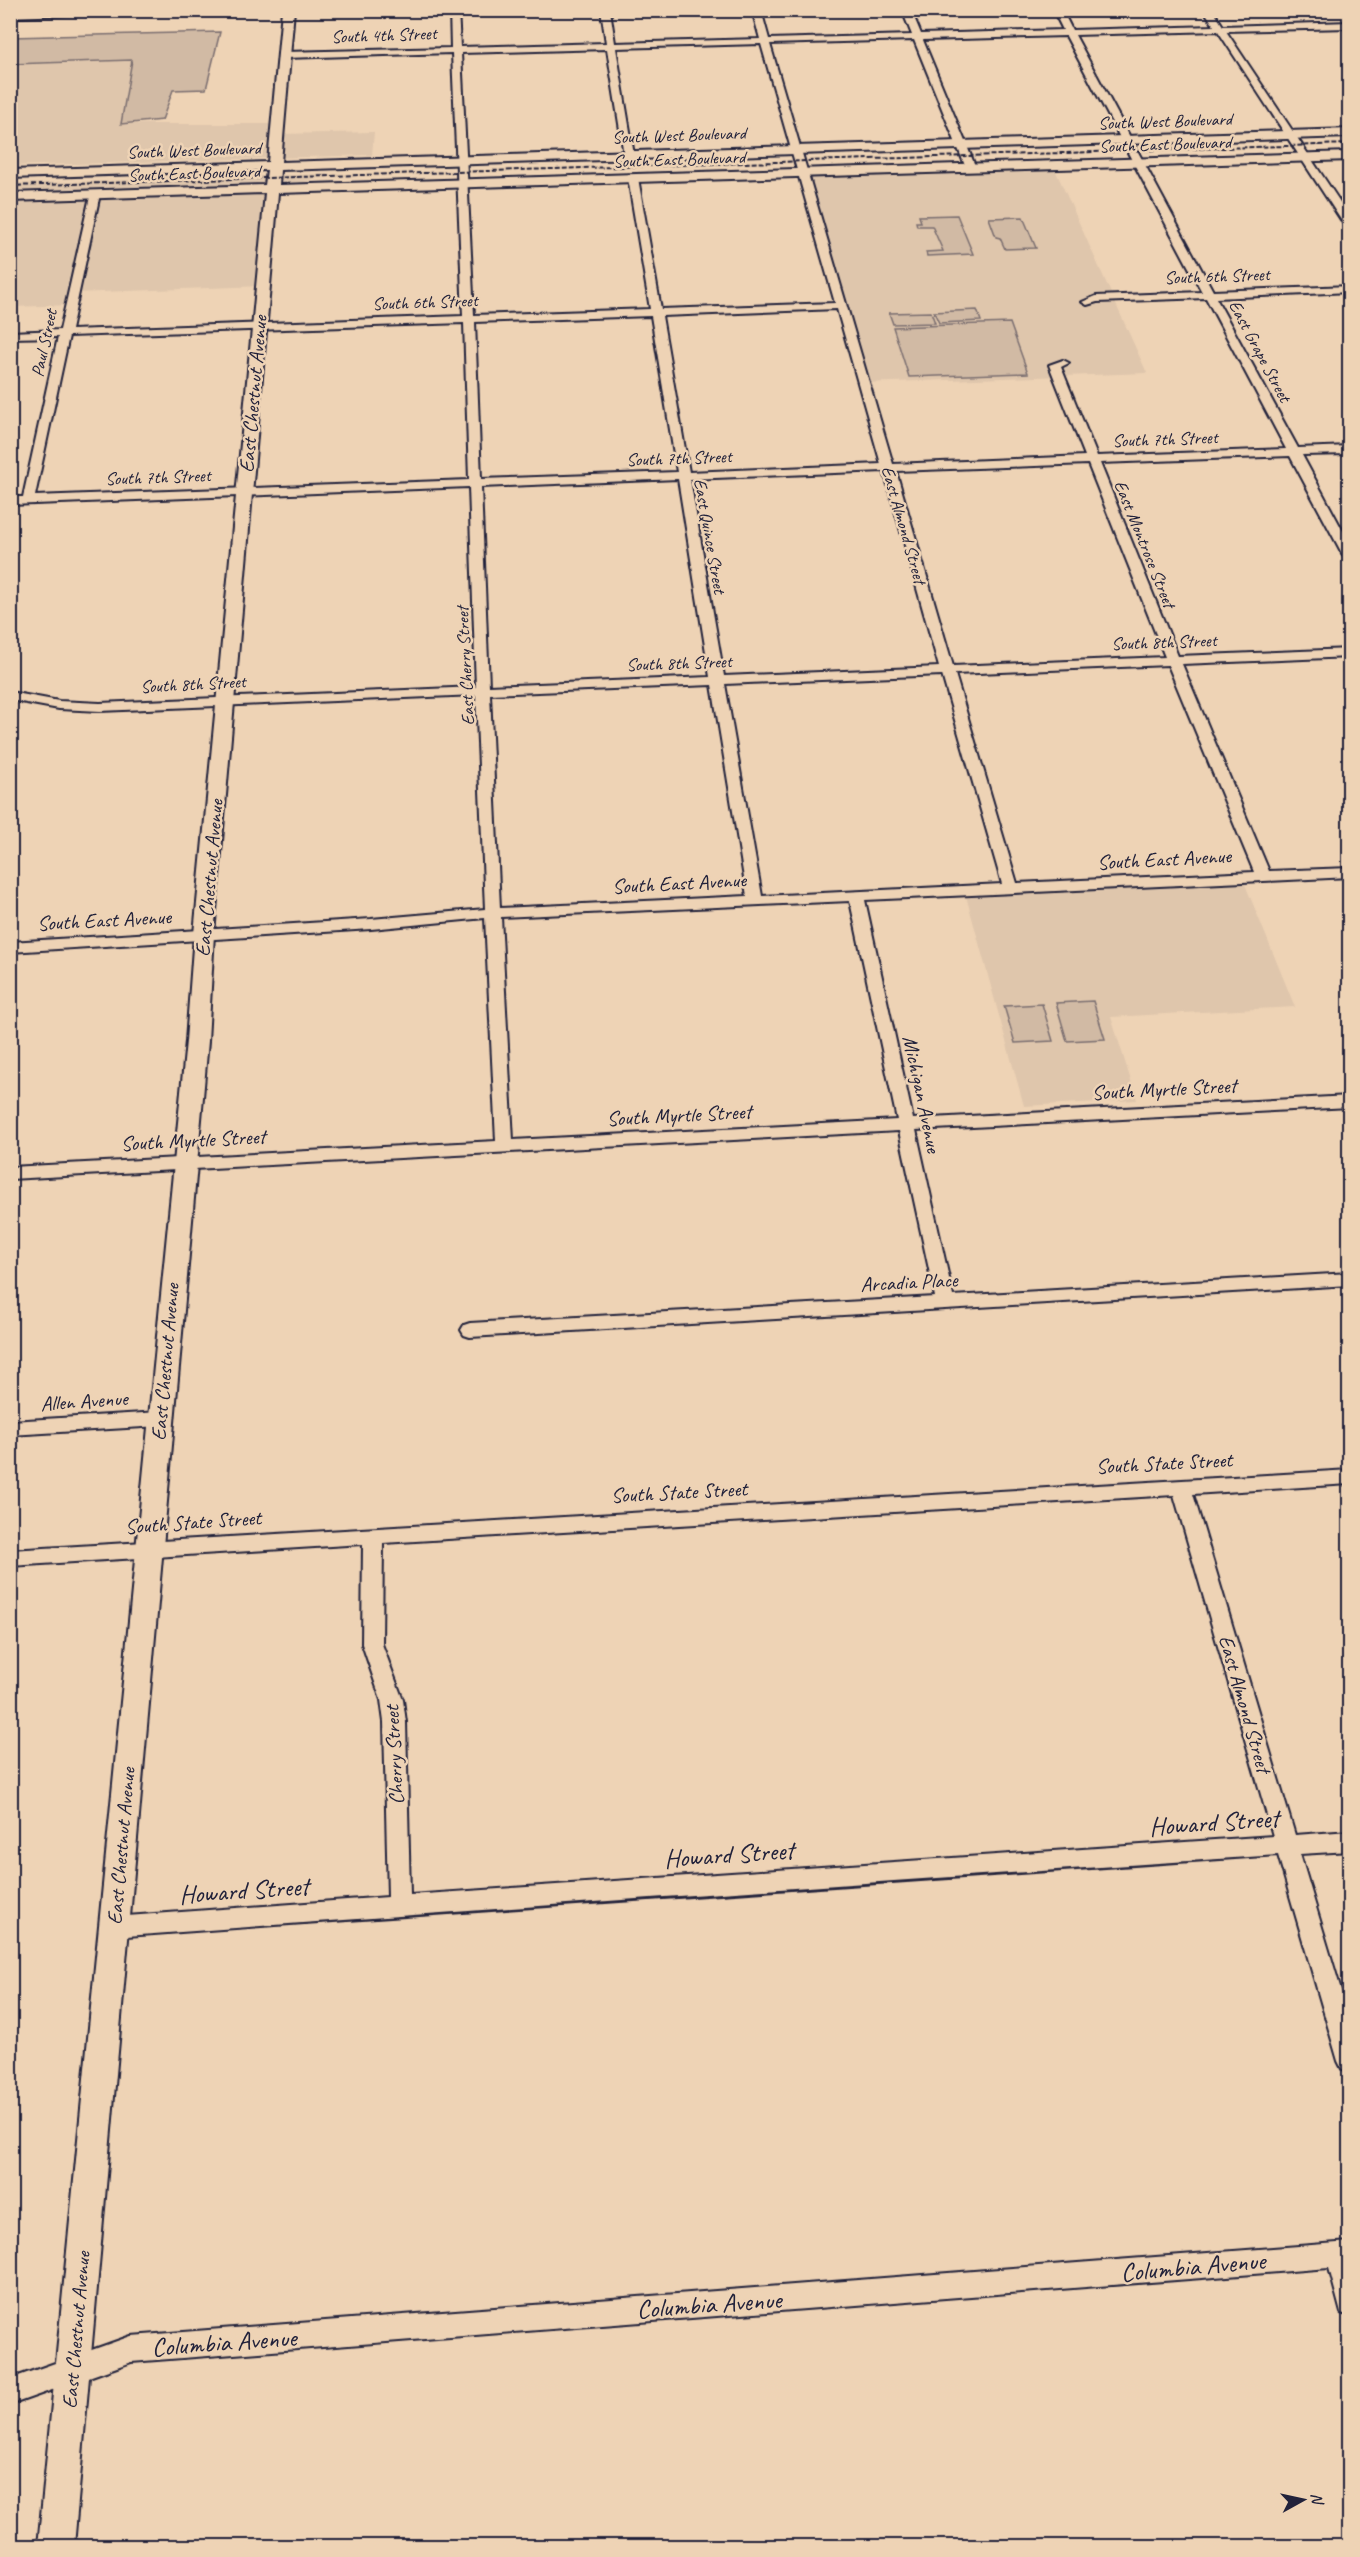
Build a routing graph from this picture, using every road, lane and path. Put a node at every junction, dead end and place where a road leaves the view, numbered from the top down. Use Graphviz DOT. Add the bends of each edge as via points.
graph roads {
  1 [pos="126,10"];
  2 [pos="288,10"];
  3 [pos="454,10"];
  4 [pos="605,10"];
  5 [pos="756,10"];
  6 [pos="906,10"];
  7 [pos="1057,10"];
  8 [pos="1208,10"];
  9 [pos="10,14"];
  10 [pos="1350,25"];
  11 [pos="1220,29"];
  12 [pos="1068,33"];
  13 [pos="917,37"];
  14 [pos="765,42"];
  15 [pos="611,46"];
  16 [pos="455,50"];
  17 [pos="284,55"];
  18 [pos="1350,133"];
  19 [pos="1289,135"];
  20 [pos="1127,140"];
  21 [pos="962,145"];
  22 [pos="629,155"];
  23 [pos="1350,156"];
  24 [pos="1304,157"];
  25 [pos="461,160"];
  26 [pos="799,162"];
  27 [pos="1138,162"];
  28 [pos="970,168"];
  29 [pos="10,174"];
  30 [pos="273,177"];
  31 [pos="633,178"];
  32 [pos="462,184"];
  33 [pos="95,194"];
  34 [pos="10,197"];
  35 [pos="1350,226"];
  36 [pos="1350,290"];
  37 [pos="1208,294"];
  38 [pos="1087,302"];
  39 [pos="842,306"];
  40 [pos="655,313"];
  41 [pos="469,319"];
  42 [pos="260,325"];
  43 [pos="64,333"];
  44 [pos="10,335"];
  45 [pos="1064,363"];
  46 [pos="1350,450"];
  47 [pos="1293,452"];
  48 [pos="1092,460"];
  49 [pos="888,468"];
  50 [pos="682,476"];
  51 [pos="474,484"];
  52 [pos="244,492"];
  53 [pos="28,500"];
  54 [pos="10,501"];
  55 [pos="1350,557"];
  56 [pos="1350,653"];
  57 [pos="1174,660"];
  58 [pos="946,670"];
  59 [pos="716,680"];
  60 [pos="484,690"];
  61 [pos="10,696"];
  62 [pos="225,700"];
  63 [pos="1350,872"];
  64 [pos="1263,875"];
  65 [pos="1010,887"];
  66 [pos="856,895"];
  67 [pos="755,900"];
  68 [pos="493,913"];
  69 [pos="204,934"];
  70 [pos="10,946"];
  71 [pos="1346,1102"];
  72 [pos="1350,1118"];
  73 [pos="906,1125"];
  74 [pos="505,1146"];
  75 [pos="183,1163"];
  76 [pos="10,1173"];
  77 [pos="1350,1280"];
  78 [pos="945,1302"];
  79 [pos="470,1330"];
  80 [pos="160,1419"];
  81 [pos="10,1428"];
  82 [pos="1350,1477"];
  83 [pos="1180,1486"];
  84 [pos="373,1534"];
  85 [pos="148,1549"];
  86 [pos="10,1558"];
  87 [pos="1350,1841"];
  88 [pos="1287,1846"];
  89 [pos="399,1908"];
  90 [pos="113,1927"];
  91 [pos="1350,2061"];
  92 [pos="1344,2254"];
  93 [pos="1350,2304"];
  94 [pos="72,2371"];
  95 [pos="10,2392"];
  96 [pos="56,2547"];
  1 -- 9 [label="street"];
  2 -- 17 [label="main road, East Chestnut Avenue"];
  3 -- 16 [label="street, East Cherry Street"];
  4 -- 15 [label="street"];
  5 -- 14 [label="street, East Almond Street"];
  6 -- 13 [label="street"];
  7 -- 12 [label="street, East Grape Street"];
  8 -- 11 [label="street"];
  10 -- 11 [label="street, South 4th Street"];
  11 -- 12 [label="street, South 4th Street"];
  11 -- 19 [label="street"];
  12 -- 13 [label="street, South 4th Street"];
  12 -- 20 [label="street, East Grape Street"];
  13 -- 14 [label="street, South 4th Street"];
  13 -- 21 [label="street"];
  14 -- 15 [label="street, South 4th Street"];
  14 -- 26 [label="street, East Almond Street"];
  15 -- 16 [label="street, South 4th Street"];
  15 -- 22 [label="street"];
  16 -- 17 [label="street, South 4th Street"];
  16 -- 25 [label="street, East Cherry Street"];
  17 -- 30 [label="main road, East Chestnut Avenue"];
  18 -- 19 [label="main road, South West Boulevard"];
  19 -- 20 [label="main road, South West Boulevard"];
  19 -- 24 [label="street"];
  20 -- 21 [label="main road, South West Boulevard"];
  20 -- 27 [label="street, East Grape Street"];
  21 -- 26 [label="main road, South West Boulevard"];
  21 -- 28 [label="street"];
  22 -- 25 [label="main road, South West Boulevard"];
  22 -- 26 [label="main road, South West Boulevard"];
  23 -- 24 [label="main road, South East Boulevard"];
  24 -- 27 [label="main road, South East Boulevard"];
  24 -- 35 [label="street"];
  25 -- 30 [label="main road, South West Boulevard"];
  25 -- 32 [label="street, East Cherry Street"];
  26 -- 28 [label="main road, South East Boulevard"];
  26 -- 31 [label="main road, South East Boulevard"];
  26 -- 39 [label="street, East Almond Street"];
  27 -- 28 [label="main road, South East Boulevard"];
  27 -- 37 [label="street, East Grape Street"];
  29 -- 30 [label="main road, South West Boulevard"];
  30 -- 32 [label="main road, South East Boulevard"];
  30 -- 33 [label="main road, South East Boulevard"];
  30 -- 42 [label="main road, East Chestnut Avenue"];
  31 -- 32 [label="main road, South East Boulevard"];
  31 -- 40 [label="street, East Quince Street"];
  32 -- 41 [label="street, East Cherry Street"];
  33 -- 34 [label="main road, South East Boulevard"];
  33 -- 43 [label="street, Paul Street"];
  36 -- 37 [label="street, South 6th Street"];
  37 -- 38 [label="street, South 6th Street"];
  37 -- 47 [label="street, East Grape Street"];
  39 -- 40 [label="street, South 6th Street"];
  39 -- 49 [label="street, East Almond Street"];
  40 -- 41 [label="street, South 6th Street"];
  40 -- 50 [label="street, East Quince Street"];
  41 -- 42 [label="street, South 6th Street"];
  41 -- 51 [label="street, East Cherry Street"];
  42 -- 43 [label="street, South 6th Street"];
  42 -- 52 [label="main road, East Chestnut Avenue"];
  43 -- 44 [label="street, South 6th Street"];
  43 -- 53 [label="street, Paul Street"];
  45 -- 48 [label="street, East Montrose Street" via="1055,365"];
  46 -- 47 [label="street, South 7th Street"];
  47 -- 48 [label="street, South 7th Street"];
  47 -- 55 [label="street, East Grape Street"];
  48 -- 49 [label="street, South 7th Street"];
  48 -- 57 [label="street, East Montrose Street"];
  49 -- 50 [label="street, South 7th Street"];
  49 -- 58 [label="street, East Almond Street"];
  50 -- 51 [label="street, South 7th Street"];
  50 -- 59 [label="street, East Quince Street"];
  51 -- 52 [label="street, South 7th Street"];
  51 -- 60 [label="street, East Cherry Street"];
  52 -- 53 [label="street, South 7th Street"];
  52 -- 62 [label="main road, East Chestnut Avenue"];
  53 -- 54 [label="street, South 7th Street"];
  56 -- 57 [label="street, South 8th Street"];
  57 -- 58 [label="street, South 8th Street"];
  57 -- 64 [label="street, East Montrose Street"];
  58 -- 59 [label="street, South 8th Street"];
  58 -- 65 [label="street, East Almond Street"];
  59 -- 60 [label="street, South 8th Street"];
  59 -- 67 [label="street, East Quince Street"];
  60 -- 62 [label="street, South 8th Street"];
  60 -- 68 [label="street, East Cherry Street"];
  61 -- 62 [label="street, South 8th Street" via="100,707"];
  62 -- 69 [label="main road, East Chestnut Avenue"];
  63 -- 64 [label="street, South East Avenue"];
  64 -- 65 [label="street, South East Avenue"];
  65 -- 66 [label="street, South East Avenue"];
  66 -- 67 [label="street, South East Avenue"];
  66 -- 73 [label="street, Michigan Avenue"];
  67 -- 68 [label="street, South East Avenue"];
  68 -- 69 [label="street, South East Avenue"];
  68 -- 74 [label="street, East Cherry Street"];
  69 -- 70 [label="street, South East Avenue"];
  69 -- 75 [label="main road, East Chestnut Avenue"];
  71 -- 72 [label="street"];
  71 -- 73 [label="street, South Myrtle Street"];
  73 -- 74 [label="street, South Myrtle Street"];
  73 -- 78 [label="street, Michigan Avenue"];
  74 -- 75 [label="street, South Myrtle Street"];
  75 -- 76 [label="street, South Myrtle Street"];
  75 -- 80 [label="main road, East Chestnut Avenue"];
  77 -- 78 [label="street, Arcadia Place"];
  78 -- 79 [label="street, Arcadia Place"];
  80 -- 81 [label="street, Allen Avenue"];
  80 -- 85 [label="main road, East Chestnut Avenue"];
  82 -- 83 [label="street, South State Street"];
  83 -- 84 [label="street, South State Street"];
  83 -- 88 [label="street, East Almond Street"];
  84 -- 85 [label="street, South State Street"];
  84 -- 89 [label="street, Cherry Street" via="372,1644 392,1700 395,1722"];
  85 -- 86 [label="street, South State Street"];
  85 -- 90 [label="main road, East Chestnut Avenue"];
  87 -- 88 [label="street, Howard Street"];
  88 -- 89 [label="street, Howard Street" via="724,1882"];
  88 -- 91 [label="street, East Almond Street"];
  89 -- 90 [label="street, Howard Street"];
  90 -- 94 [label="main road, East Chestnut Avenue"];
  92 -- 93 [label="street"];
  92 -- 94 [label="street, Columbia Avenue" via="131,2349"];
  94 -- 95 [label="street, Columbia Avenue"];
  94 -- 96 [label="main road, East Chestnut Avenue"];
}
